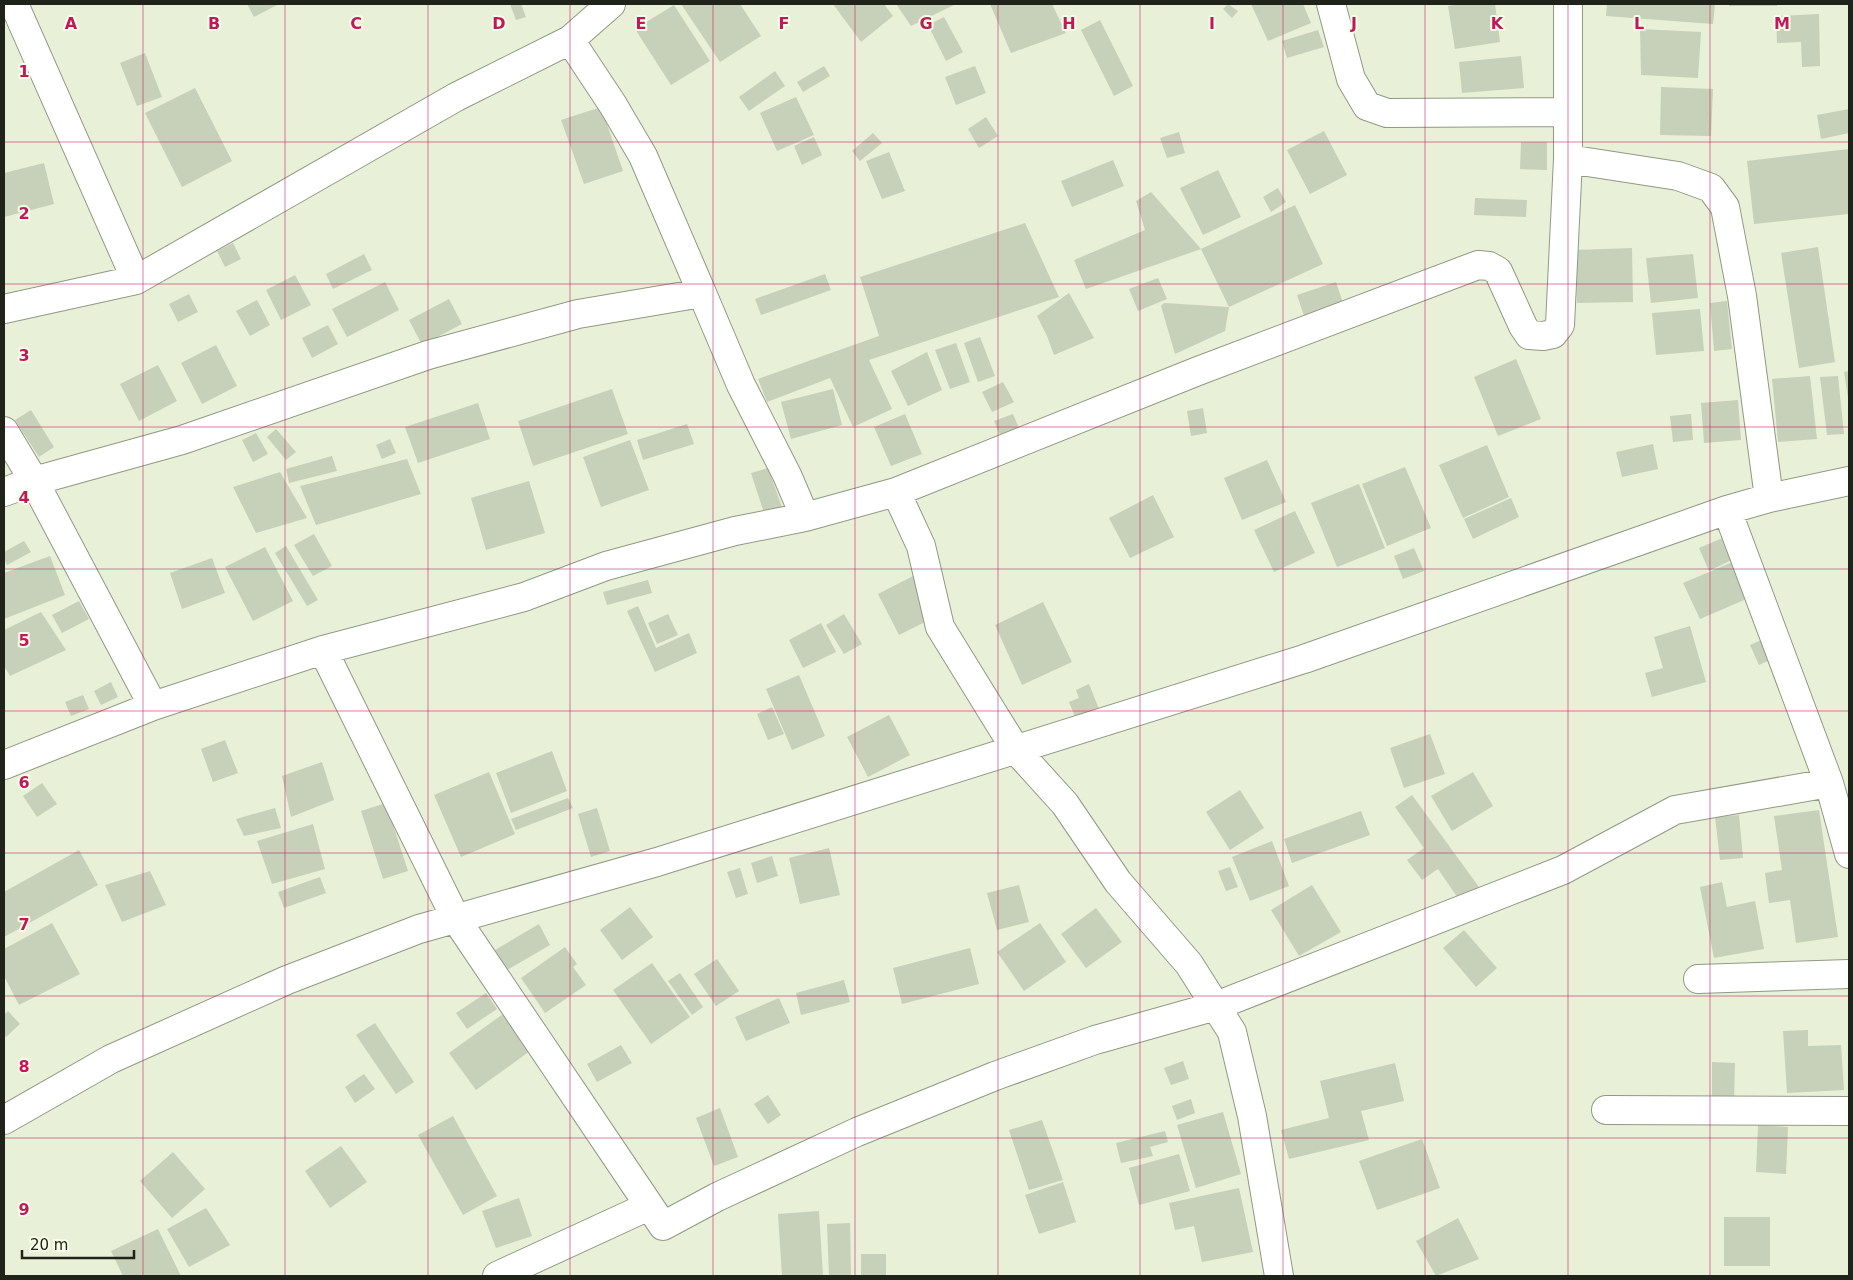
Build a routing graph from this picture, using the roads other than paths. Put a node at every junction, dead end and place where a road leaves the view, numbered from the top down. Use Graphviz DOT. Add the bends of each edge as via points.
graph roads {
  1 [pos="14,4"];
  2 [pos="611,4"];
  3 [pos="1331,4"];
  4 [pos="1568,4"];
  5 [pos="570,40"];
  6 [pos="1567,112"];
  7 [pos="1568,160"];
  8 [pos="136,280"];
  9 [pos="702,293"];
  10 [pos="4,309"];
  11 [pos="4,431"];
  12 [pos="34,480"];
  13 [pos="1849,482"];
  14 [pos="4,492"];
  15 [pos="896,492"];
  16 [pos="1769,498"];
  17 [pos="1727,510"];
  18 [pos="805,517"];
  19 [pos="323,650"];
  20 [pos="153,706"];
  21 [pos="1016,750"];
  22 [pos="4,765"];
  23 [pos="1829,783"];
  24 [pos="1849,854"];
  25 [pos="456,920"];
  26 [pos="1849,974"];
  27 [pos="1698,979"];
  28 [pos="1216,1006"];
  29 [pos="1606,1110"];
  30 [pos="1849,1111"];
  31 [pos="4,1120"];
  32 [pos="649,1206"];
  33 [pos="497,1276"];
  34 [pos="1279,1276"];
  1 -- 8 [label="street"];
  2 -- 5 [label="street"];
  3 -- 6 [label="street" via="1351,79 1367,106 1387,113"];
  4 -- 6 [label="street"];
  5 -- 8 [label="street" via="456,98"];
  5 -- 9 [label="street" via="643,156"];
  6 -- 7 [label="street"];
  7 -- 15 [label="street" via="1560,325 1553,334 1530,335 1498,271 1478,265 1198,371"];
  7 -- 16 [label="street" via="1678,176 1711,188 1725,207 1742,296"];
  8 -- 10 [label="street"];
  9 -- 12 [label="street" via="578,314 428,355 182,440"];
  9 -- 18 [label="street" via="740,385 788,475"];
  11 -- 12 [label="street"];
  12 -- 14 [label="street"];
  12 -- 20 [label="street"];
  13 -- 16 [label="street"];
  15 -- 18 [label="street"];
  15 -- 21 [label="street" via="921,546 940,627"];
  16 -- 17 [label="street"];
  17 -- 21 [label="street" via="1304,659"];
  17 -- 23 [label="street"];
  18 -- 19 [label="street" via="606,566 524,597"];
  19 -- 20 [label="street"];
  19 -- 25 [label="street"];
  20 -- 22 [label="street"];
  21 -- 25 [label="street" via="657,862"];
  21 -- 28 [label="street" via="1065,804 1118,882 1189,964"];
  23 -- 24 [label="street"];
  23 -- 28 [label="street" via="1675,810 1563,870"];
  25 -- 31 [label="street" via="419,929 287,980 112,1059"];
  25 -- 32 [label="street"];
  26 -- 27 [label="street"];
  28 -- 32 [label="street" via="1095,1040 995,1076 857,1132 662,1226"];
  28 -- 34 [label="street" via="1232,1032 1252,1116"];
  29 -- 30 [label="street"];
  32 -- 33 [label="street"];
}
